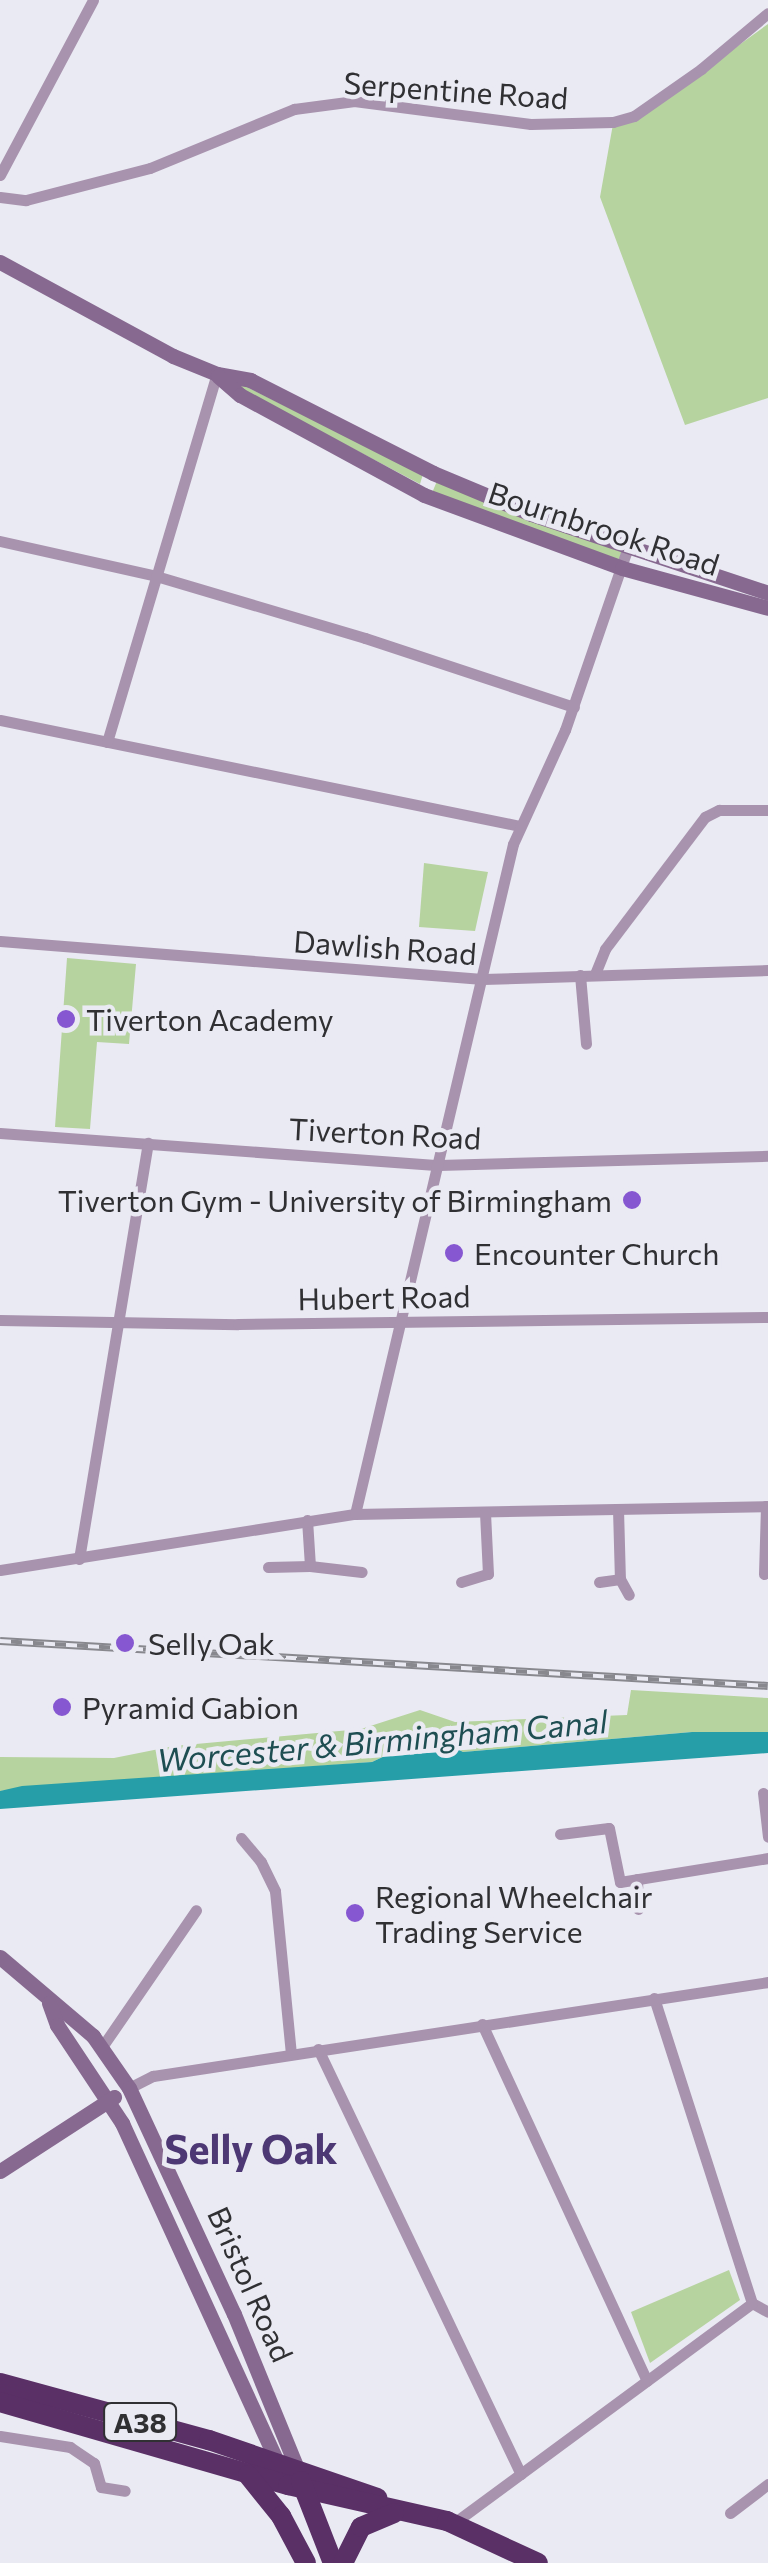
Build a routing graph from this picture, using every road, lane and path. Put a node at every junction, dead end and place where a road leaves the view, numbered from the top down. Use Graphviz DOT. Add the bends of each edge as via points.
graph roads {
  1 [pos="93,0"];
  2 [pos="768,12"];
  3 [pos="0,175"];
  4 [pos="0,197"];
  5 [pos="0,262"];
  6 [pos="217,374"];
  7 [pos="433,473"];
  8 [pos="424,495"];
  9 [pos="0,541"];
  10 [pos="628,547"];
  11 [pos="622,568"];
  12 [pos="156,576"];
  13 [pos="768,593"];
  14 [pos="768,608"];
  15 [pos="574,707"];
  16 [pos="0,720"];
  17 [pos="108,742"];
  18 [pos="768,810"];
  19 [pos="520,826"];
  20 [pos="0,941"];
  21 [pos="768,970"];
  22 [pos="595,974"];
  23 [pos="580,975"];
  24 [pos="483,979"];
  25 [pos="586,1044"];
  26 [pos="0,1133"];
  27 [pos="148,1143"];
  28 [pos="768,1156"];
  29 [pos="439,1165"];
  30 [pos="768,1318"];
  31 [pos="0,1320"];
  32 [pos="117,1320"];
  33 [pos="401,1323"];
  34 [pos="767,1506"];
  35 [pos="618,1508"];
  36 [pos="485,1512"];
  37 [pos="355,1514"];
  38 [pos="307,1520"];
  39 [pos="79,1559"];
  40 [pos="310,1566"];
  41 [pos="268,1567"];
  42 [pos="0,1570"];
  43 [pos="362,1572"];
  44 [pos="764,1574"];
  45 [pos="620,1579"];
  46 [pos="462,1582"];
  47 [pos="600,1582"];
  48 [pos="629,1595"];
  49 [pos="763,1793"];
  50 [pos="560,1834"];
  51 [pos="768,1837"];
  52 [pos="241,1838"];
  53 [pos="768,1858"];
  54 [pos="637,1880"];
  55 [pos="638,1908"];
  56 [pos="196,1910"];
  57 [pos="0,1957"];
  58 [pos="768,1982"];
  59 [pos="654,1998"];
  60 [pos="49,2002"];
  61 [pos="482,2024"];
  62 [pos="102,2047"];
  63 [pos="318,2050"];
  64 [pos="291,2054"];
  65 [pos="130,2088"];
  66 [pos="110,2100"];
  67 [pos="0,2171"];
  68 [pos="752,2303"];
  69 [pos="768,2312"];
  70 [pos="647,2381"];
  71 [pos="0,2383"];
  72 [pos="0,2402"];
  73 [pos="74,2404"];
  74 [pos="87,2429"];
  75 [pos="0,2436"];
  76 [pos="76,2450"];
  77 [pos="247,2474"];
  78 [pos="522,2474"];
  79 [pos="292,2477"];
  80 [pos="768,2484"];
  81 [pos="125,2492"];
  82 [pos="403,2512"];
  83 [pos="730,2513"];
  84 [pos="454,2523"];
  85 [pos="306,2563"];
  86 [pos="318,2563"];
  87 [pos="333,2563"];
  88 [pos="343,2563"];
  89 [pos="538,2563"];
  1 -- 3 [label="street"];
  2 -- 4 [label="street, Serpentine Road" via="701,69 634,116 614,122 531,124 354,101 294,109 150,168 26,200"];
  5 -- 6 [label="street, Bournbrook Road"];
  6 -- 7 [label="street, Bournbrook Road" via="250,380"];
  6 -- 8 [label="street, Bournbrook Road" via="240,395"];
  6 -- 12 [label="street"];
  7 -- 8 [label="street"];
  7 -- 10 [label="street, Bournbrook Road"];
  8 -- 11 [label="street, Bournbrook Road"];
  9 -- 12 [label="street"];
  10 -- 11 [label="street"];
  10 -- 13 [label="street, Bournbrook Road"];
  11 -- 14 [label="street, Bournbrook Road"];
  11 -- 15 [label="street"];
  12 -- 15 [label="street"];
  12 -- 17 [label="street"];
  15 -- 19 [label="street"];
  16 -- 17 [label="street"];
  17 -- 19 [label="street"];
  18 -- 22 [label="street" via="719,810 705,818 605,949"];
  19 -- 24 [label="street"];
  20 -- 24 [label="street, Dawlish Road"];
  21 -- 22 [label="street, Dawlish Road"];
  22 -- 23 [label="street, Dawlish Road"];
  23 -- 24 [label="street, Dawlish Road"];
  23 -- 25 [label="street"];
  24 -- 29 [label="street"];
  26 -- 27 [label="street, Tiverton Road"];
  27 -- 29 [label="street, Tiverton Road"];
  27 -- 32 [label="street"];
  28 -- 29 [label="street, Tiverton Road"];
  29 -- 33 [label="street"];
  30 -- 33 [label="street, Hubert Road"];
  31 -- 32 [label="street, Hubert Road"];
  32 -- 33 [label="street, Hubert Road"];
  32 -- 39 [label="street"];
  33 -- 37 [label="street"];
  34 -- 35 [label="street"];
  34 -- 44 [label="street"];
  35 -- 36 [label="street"];
  35 -- 45 [label="street"];
  36 -- 37 [label="street"];
  36 -- 46 [label="street" via="488,1574"];
  37 -- 38 [label="street"];
  38 -- 39 [label="street"];
  38 -- 40 [label="street"];
  39 -- 42 [label="street"];
  40 -- 41 [label="street"];
  40 -- 43 [label="street"];
  45 -- 47 [label="street"];
  45 -- 48 [label="street"];
  49 -- 51 [label="street"];
  50 -- 54 [label="street" via="609,1828 620,1882"];
  52 -- 64 [label="street" via="274,1891"];
  53 -- 54 [label="street"];
  54 -- 55 [label="street"];
  56 -- 62 [label="street"];
  57 -- 60 [label="street, Bristol Road"];
  58 -- 59 [label="street"];
  59 -- 61 [label="street"];
  59 -- 68 [label="street"];
  60 -- 62 [label="street, Bristol Road"];
  60 -- 66 [label="street, Bristol Road"];
  61 -- 63 [label="street"];
  61 -- 70 [label="street"];
  62 -- 65 [label="street, Bristol Road"];
  63 -- 64 [label="street"];
  63 -- 78 [label="street"];
  64 -- 65 [label="street" via="153,2076"];
  65 -- 66 [label="street"];
  65 -- 79 [label="street, Bristol Road" via="234,2314"];
  66 -- 67 [label="street"];
  66 -- 79 [label="street, Bristol Road"];
  68 -- 69 [label="street"];
  68 -- 70 [label="street"];
  70 -- 78 [label="street"];
  71 -- 73 [label="highway, A38"];
  72 -- 74 [label="highway, A38"];
  73 -- 74 [label="street"];
  73 -- 79 [label="highway, A38" via="209,2440"];
  74 -- 76 [label="street"];
  74 -- 77 [label="highway, A38"];
  75 -- 76 [label="street"];
  76 -- 81 [label="street" via="94,2463 101,2486"];
  77 -- 79 [label="highway, A38"];
  77 -- 85 [label="highway" via="281,2516"];
  78 -- 84 [label="street"];
  79 -- 82 [label="highway"];
  79 -- 86 [label="highway"];
  79 -- 87 [label="highway, Bristol Road"];
  80 -- 83 [label="street"];
  82 -- 84 [label="highway"];
  82 -- 88 [label="highway" via="361,2527"];
  84 -- 89 [label="highway"];
}
